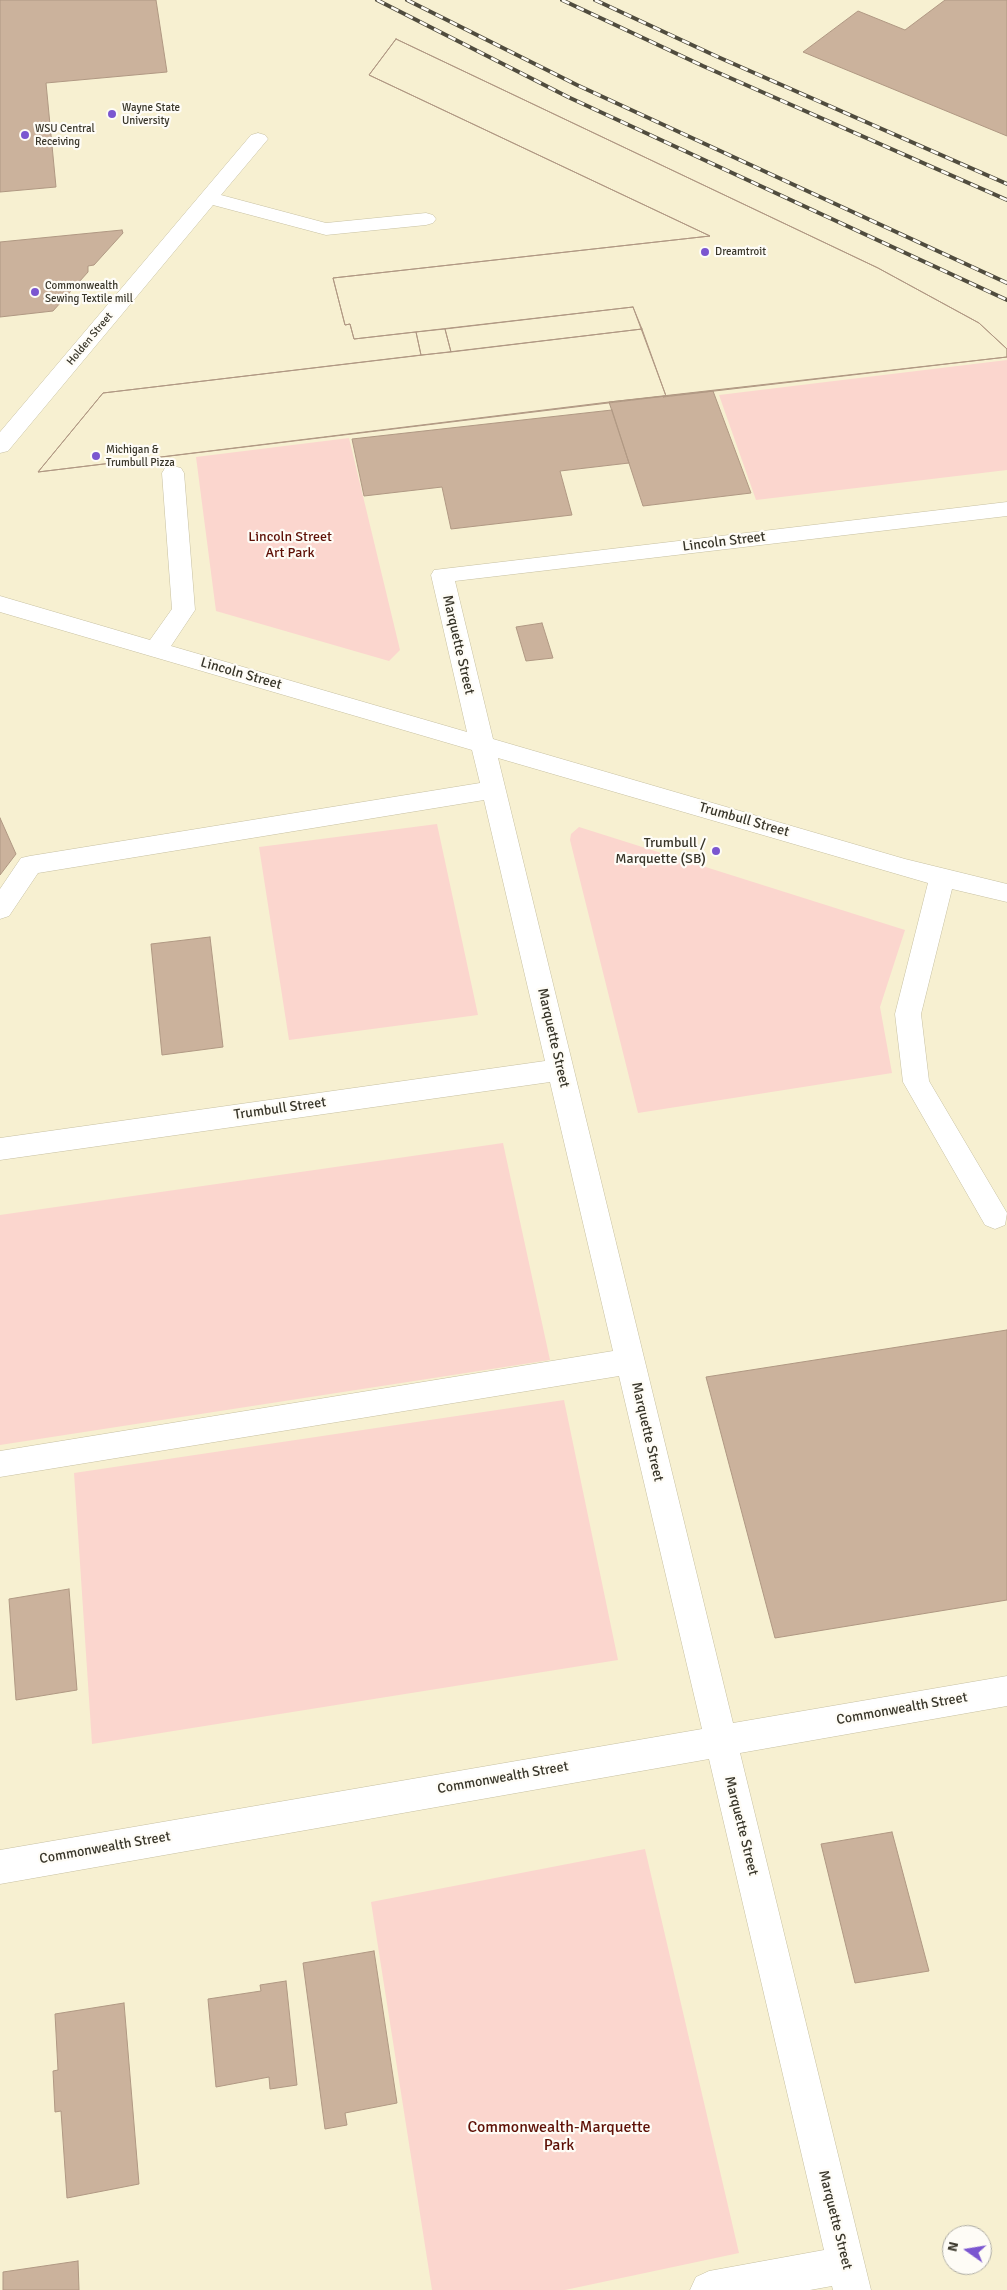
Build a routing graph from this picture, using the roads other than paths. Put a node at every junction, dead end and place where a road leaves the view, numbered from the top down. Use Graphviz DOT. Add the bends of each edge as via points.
graph roads {
  1 [pos="258,140"];
  2 [pos="208,198"];
  3 [pos="426,219"];
  4 [pos="0,446"];
  5 [pos="173,473"];
  6 [pos="1007,509"];
  7 [pos="442,575"];
  8 [pos="0,604"];
  9 [pos="156,650"];
  10 [pos="482,745"];
  11 [pos="493,790"];
  12 [pos="942,877"];
  13 [pos="1007,893"];
  14 [pos="0,909"];
  15 [pos="560,1070"];
  16 [pos="0,1149"];
  17 [pos="995,1216"];
  18 [pos="630,1361"];
  19 [pos="0,1464"];
  20 [pos="1007,1691"];
  21 [pos="720,1740"];
  22 [pos="0,1867"];
  23 [pos="849,2277"];
  24 [pos="709,2290"];
  1 -- 2 [label="street, Holden Street"];
  2 -- 3 [label="street" via="326,229"];
  2 -- 4 [label="street, Holden Street"];
  5 -- 9 [label="street" via="184,610"];
  6 -- 7 [label="street, Lincoln Street"];
  7 -- 10 [label="street, Marquette Street"];
  8 -- 9 [label="street, Lincoln Street"];
  9 -- 10 [label="street, Lincoln Street"];
  10 -- 11 [label="street, Marquette Street"];
  10 -- 12 [label="street, Trumbull Street"];
  11 -- 14 [label="street" via="30,865"];
  11 -- 15 [label="street, Marquette Street"];
  12 -- 13 [label="street, Trumbull Street"];
  12 -- 17 [label="street" via="908,1014 916,1082"];
  15 -- 16 [label="street, Trumbull Street"];
  15 -- 18 [label="street, Marquette Street"];
  18 -- 19 [label="street"];
  18 -- 21 [label="street, Marquette Street"];
  20 -- 21 [label="street, Commonwealth Street"];
  21 -- 22 [label="street, Commonwealth Street"];
  21 -- 23 [label="street, Marquette Street"];
  23 -- 24 [label="street"];
}
